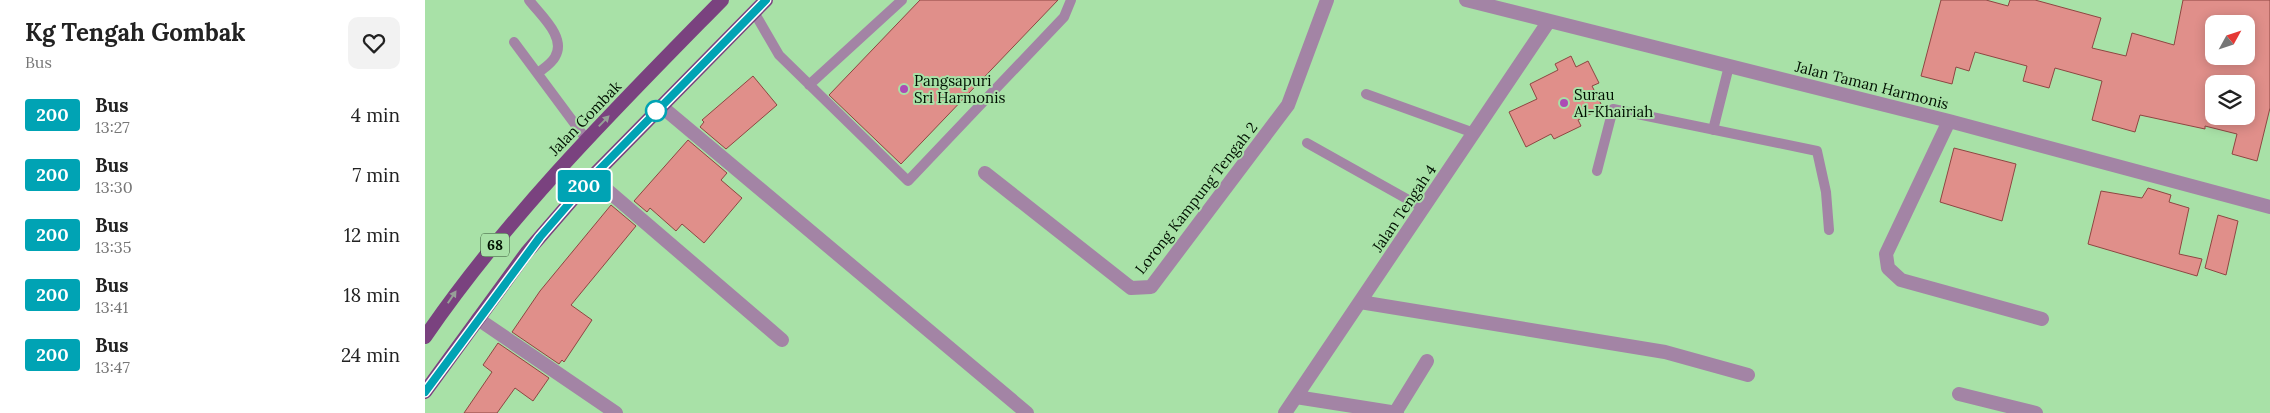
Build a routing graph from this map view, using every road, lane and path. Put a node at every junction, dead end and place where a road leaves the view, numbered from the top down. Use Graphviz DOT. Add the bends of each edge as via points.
graph roads {
  1 [pos="529,0"];
  2 [pos="722,0"];
  3 [pos="766,0"];
  4 [pos="902,0"];
  5 [pos="1071,0"];
  6 [pos="1327,0"];
  7 [pos="1466,0"];
  8 [pos="754,12"];
  9 [pos="1549,21"];
  10 [pos="514,42"];
  11 [pos="1729,66"];
  12 [pos="537,73"];
  13 [pos="809,84"];
  14 [pos="1366,94"];
  15 [pos="661,106"];
  16 [pos="1949,121"];
  17 [pos="1713,130"];
  18 [pos="1474,132"];
  19 [pos="586,139"];
  20 [pos="1307,143"];
  21 [pos="1597,172"];
  22 [pos="985,173"];
  23 [pos="592,177"];
  24 [pos="2270,207"];
  25 [pos="1423,208"];
  26 [pos="1829,230"];
  27 [pos="1360,302"];
  28 [pos="2042,318"];
  29 [pos="478,319"];
  30 [pos="425,338"];
  31 [pos="782,340"];
  32 [pos="1427,361"];
  33 [pos="1748,375"];
  34 [pos="425,392"];
  35 [pos="1959,394"];
  36 [pos="1296,397"];
  37 [pos="1997,408"];
  38 [pos="616,413"];
  39 [pos="1027,413"];
  40 [pos="1285,413"];
  41 [pos="1396,413"];
  42 [pos="2036,413"];
  1 -- 12 [label="lane" via="557,37 559,47 555,58"];
  19 -- 2 [label="main road, Jalan Gombak / 68, one-way"];
  3 -- 8 [label="main road, 68"];
  4 -- 13 [label="lane"];
  5 -- 13 [label="lane" via="1064,17 908,181"];
  6 -- 22 [label="street, Lorong Kampung Tengah 2" via="1288,105 1151,287 1131,288"];
  7 -- 9 [label="street, Jalan Taman Harmonis"];
  8 -- 13 [label="lane" via="779,55"];
  8 -- 15 [label="main road, 68"];
  9 -- 11 [label="street, Jalan Taman Harmonis"];
  9 -- 18 [label="street, Jalan Tengah 4"];
  10 -- 12 [label="lane"];
  11 -- 16 [label="street, Jalan Taman Harmonis"];
  11 -- 17 [label="lane"];
  12 -- 19 [label="lane"];
  14 -- 18 [label="lane"];
  15 -- 23 [label="main road, 68"];
  15 -- 39 [label="street"];
  16 -- 24 [label="street, Jalan Taman Harmonis"];
  16 -- 28 [label="street" via="1886,254 1888,268 1901,280"];
  17 -- 21 [label="lane" via="1613,109"];
  17 -- 26 [label="lane" via="1817,151 1826,192"];
  18 -- 25 [label="street, Jalan Tengah 4"];
  30 -- 19 [label="main road, Jalan Gombak / 68, one-way" via="459,288"];
  20 -- 25 [label="lane"];
  23 -- 29 [label="main road, 68" via="527,252"];
  23 -- 31 [label="street"];
  25 -- 27 [label="street, Jalan Tengah 4"];
  27 -- 33 [label="street" via="1665,352"];
  27 -- 36 [label="street, Jalan Tengah 4"];
  29 -- 34 [label="main road, 68"];
  29 -- 38 [label="street"];
  32 -- 41 [label="street"];
  35 -- 37 [label="street"];
  36 -- 40 [label="street, Jalan Tengah 4"];
  36 -- 41 [label="street"];
  37 -- 42 [label="street"];
}
